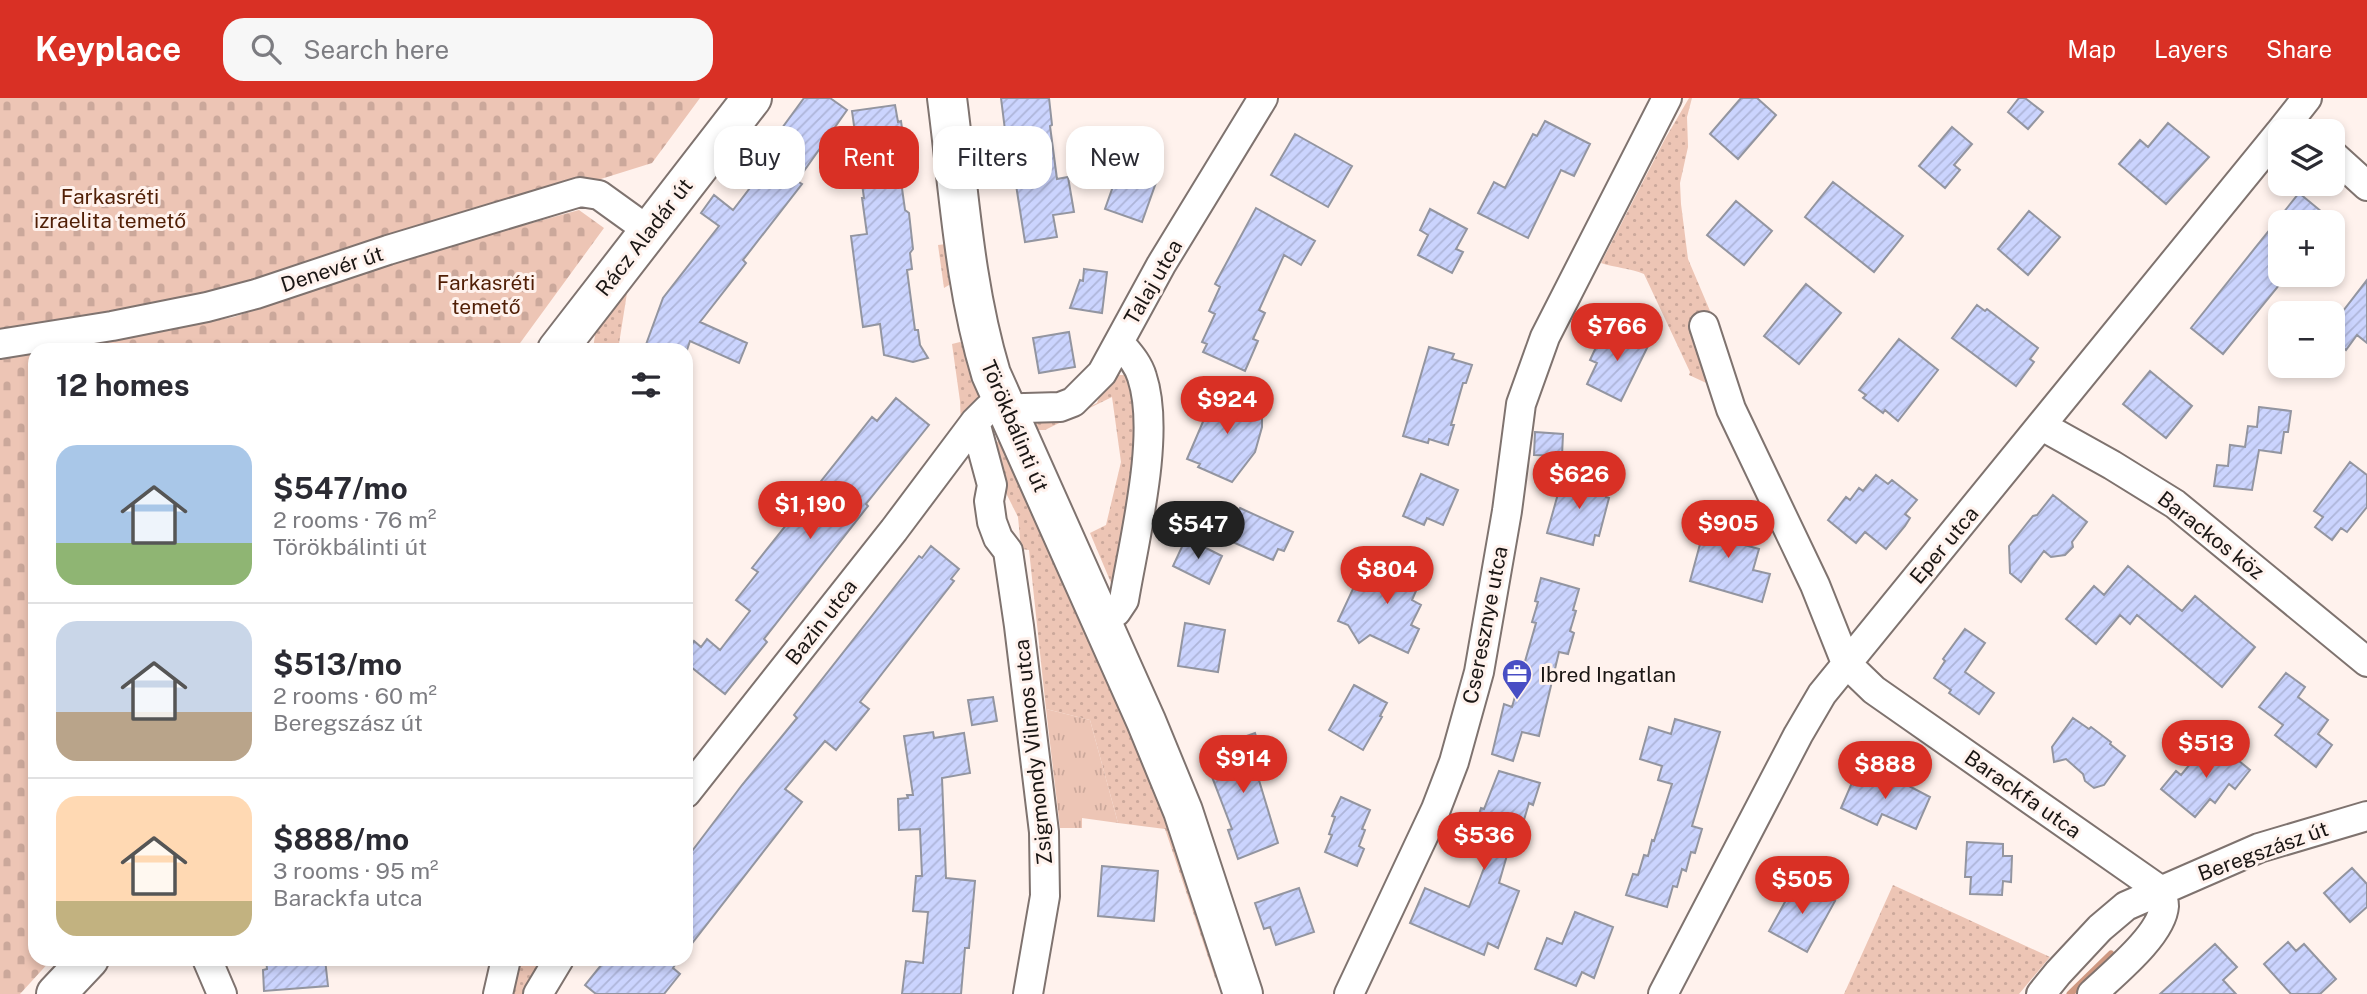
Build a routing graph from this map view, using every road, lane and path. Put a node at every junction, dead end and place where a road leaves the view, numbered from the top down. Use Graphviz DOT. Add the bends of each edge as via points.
graph roads {
  1 [pos="752,98"];
  2 [pos="947,98"];
  3 [pos="1264,98"];
  4 [pos="1667,98"];
  5 [pos="2268,152"];
  6 [pos="2345,166"];
  7 [pos="2367,186"];
  8 [pos="649,231"];
  9 [pos="586,312"];
  10 [pos="1704,326"];
  11 [pos="1119,342"];
  12 [pos="562,343"];
  13 [pos="580,343"];
  14 [pos="0,344"];
  15 [pos="2042,426"];
  16 [pos="979,430"];
  17 [pos="1101,620"];
  18 [pos="2367,662"];
  19 [pos="1846,663"];
  20 [pos="693,784"];
  21 [pos="2367,816"];
  22 [pos="2161,890"];
  23 [pos="82,966"];
  24 [pos="210,966"];
  25 [pos="504,966"];
  26 [pos="555,966"];
  27 [pos="56,994"];
  28 [pos="222,994"];
  29 [pos="498,994"];
  30 [pos="538,994"];
  31 [pos="1028,994"];
  32 [pos="1243,994"];
  33 [pos="1349,994"];
  34 [pos="1663,994"];
  35 [pos="2041,994"];
  36 [pos="2092,994"];
  1 -- 8 [label="street, Rácz Aladár út"];
  2 -- 16 [label="street, Törökbálinti út" via="970,279 991,374"];
  3 -- 11 [label="street, Talaj utca"];
  4 -- 33 [label="street, Cseresznye utca" via="1535,362 1521,404 1479,671 1454,762"];
  5 -- 15 [label="street, Eper utca"];
  6 -- 7 [label="street"];
  8 -- 9 [label="street, Rácz Aladár út"];
  8 -- 14 [label="street, Denevér út" via="599,195 580,192 207,307"];
  9 -- 12 [label="street"];
  9 -- 13 [label="street, Rácz Aladár út"];
  10 -- 19 [label="street, Barackfa utca" via="1731,409 1815,585"];
  11 -- 16 [label="street, Talaj utca" via="1101,373 1073,402"];
  11 -- 17 [label="street" via="1137,366 1146,391 1146,466 1124,600 1116,612"];
  15 -- 18 [label="street, Barackos köz" via="2175,504"];
  15 -- 19 [label="street, Eper utca"];
  16 -- 17 [label="street, Törökbálinti út"];
  16 -- 20 [label="street, Bazin utca"];
  16 -- 31 [label="street, Zsigmondy Vilmos utca" via="992,485 992,522 1008,551 1046,866"];
  17 -- 32 [label="street, Törökbálinti út" via="1191,831"];
  19 -- 22 [label="street, Barackfa utca" via="1874,690"];
  19 -- 34 [label="street, Eper utca" via="1798,735"];
  21 -- 22 [label="street, Beregszász út" via="2259,848"];
  22 -- 35 [label="street, Beregszász út" via="2126,906 2100,928"];
  22 -- 36 [label="street" via="2165,904 2161,919 2143,944"];
  23 -- 27 [label="street"];
  24 -- 28 [label="street"];
  25 -- 29 [label="street"];
  26 -- 30 [label="street"];
}
